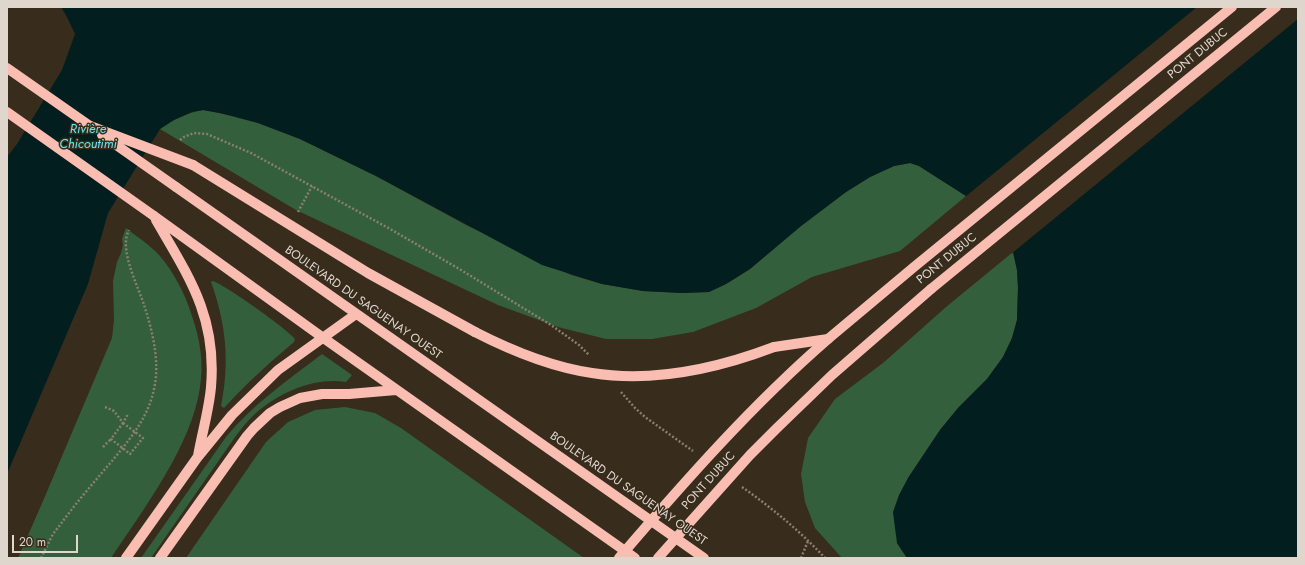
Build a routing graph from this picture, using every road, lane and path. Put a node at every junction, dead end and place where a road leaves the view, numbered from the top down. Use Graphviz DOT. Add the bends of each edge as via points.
graph roads {
  1 [pos="1232,7"];
  2 [pos="1276,7"];
  3 [pos="7,68"];
  4 [pos="7,112"];
  5 [pos="90,126"];
  6 [pos="180,140"];
  7 [pos="285,172"];
  8 [pos="312,186"];
  9 [pos="297,214"];
  10 [pos="154,216"];
  11 [pos="129,230"];
  12 [pos="356,314"];
  13 [pos="322,337"];
  14 [pos="828,339"];
  15 [pos="396,390"];
  16 [pos="106,407"];
  17 [pos="128,414"];
  18 [pos="123,423"];
  19 [pos="135,432"];
  20 [pos="111,439"];
  21 [pos="103,447"];
  22 [pos="122,448"];
  23 [pos="197,458"];
  24 [pos="808,541"];
  25 [pos="632,557"];
  26 [pos="42,558"];
  27 [pos="126,558"];
  28 [pos="160,558"];
  29 [pos="619,558"];
  30 [pos="658,558"];
  31 [pos="704,558"];
  32 [pos="801,558"];
  1 -- 14 [label="main road, PONT DUBUC"];
  2 -- 30 [label="main road, PONT DUBUC, bridge" via="870,341 806,399 750,455"];
  3 -- 5 [label="main road, BOULEVARD DU SAGUENAY OUEST"];
  4 -- 10 [label="main road, bridge"];
  5 -- 12 [label="main road, BOULEVARD DU SAGUENAY OUEST, bridge"];
  5 -- 14 [label="main road, bridge" via="193,165 368,273 475,332 556,366 592,374 627,376 690,372 726,364 774,347"];
  6 -- 7 [label="path" via="194,133 207,134 228,142"];
  8 -- 9 [label="path"];
  10 -- 13 [label="main road"];
  10 -- 23 [label="main road" via="191,282 205,315 211,350 211,387"];
  11 -- 19 [label="path" via="126,240 127,256 146,309 155,349 156,368 152,398"];
  12 -- 13 [label="main road"];
  12 -- 31 [label="main road, BOULEVARD DU SAGUENAY OUEST"];
  13 -- 15 [label="main road"];
  13 -- 23 [label="main road" via="278,370 232,414"];
  14 -- 29 [label="main road, PONT DUBUC, bridge" via="794,368 732,431"];
  15 -- 25 [label="main road"];
  15 -- 28 [label="main road" via="311,395 290,402 270,413 247,436"];
  16 -- 18 [label="path" via="114,411"];
  17 -- 18 [label="path"];
  18 -- 19 [label="path"];
  18 -- 20 [label="path"];
  19 -- 22 [label="path"];
  19 -- 22 [label="path" via="143,438 130,454"];
  20 -- 21 [label="path"];
  20 -- 22 [label="path"];
  22 -- 26 [label="path" via="60,524"];
  23 -- 27 [label="main road"];
  24 -- 32 [label="path"];
}
